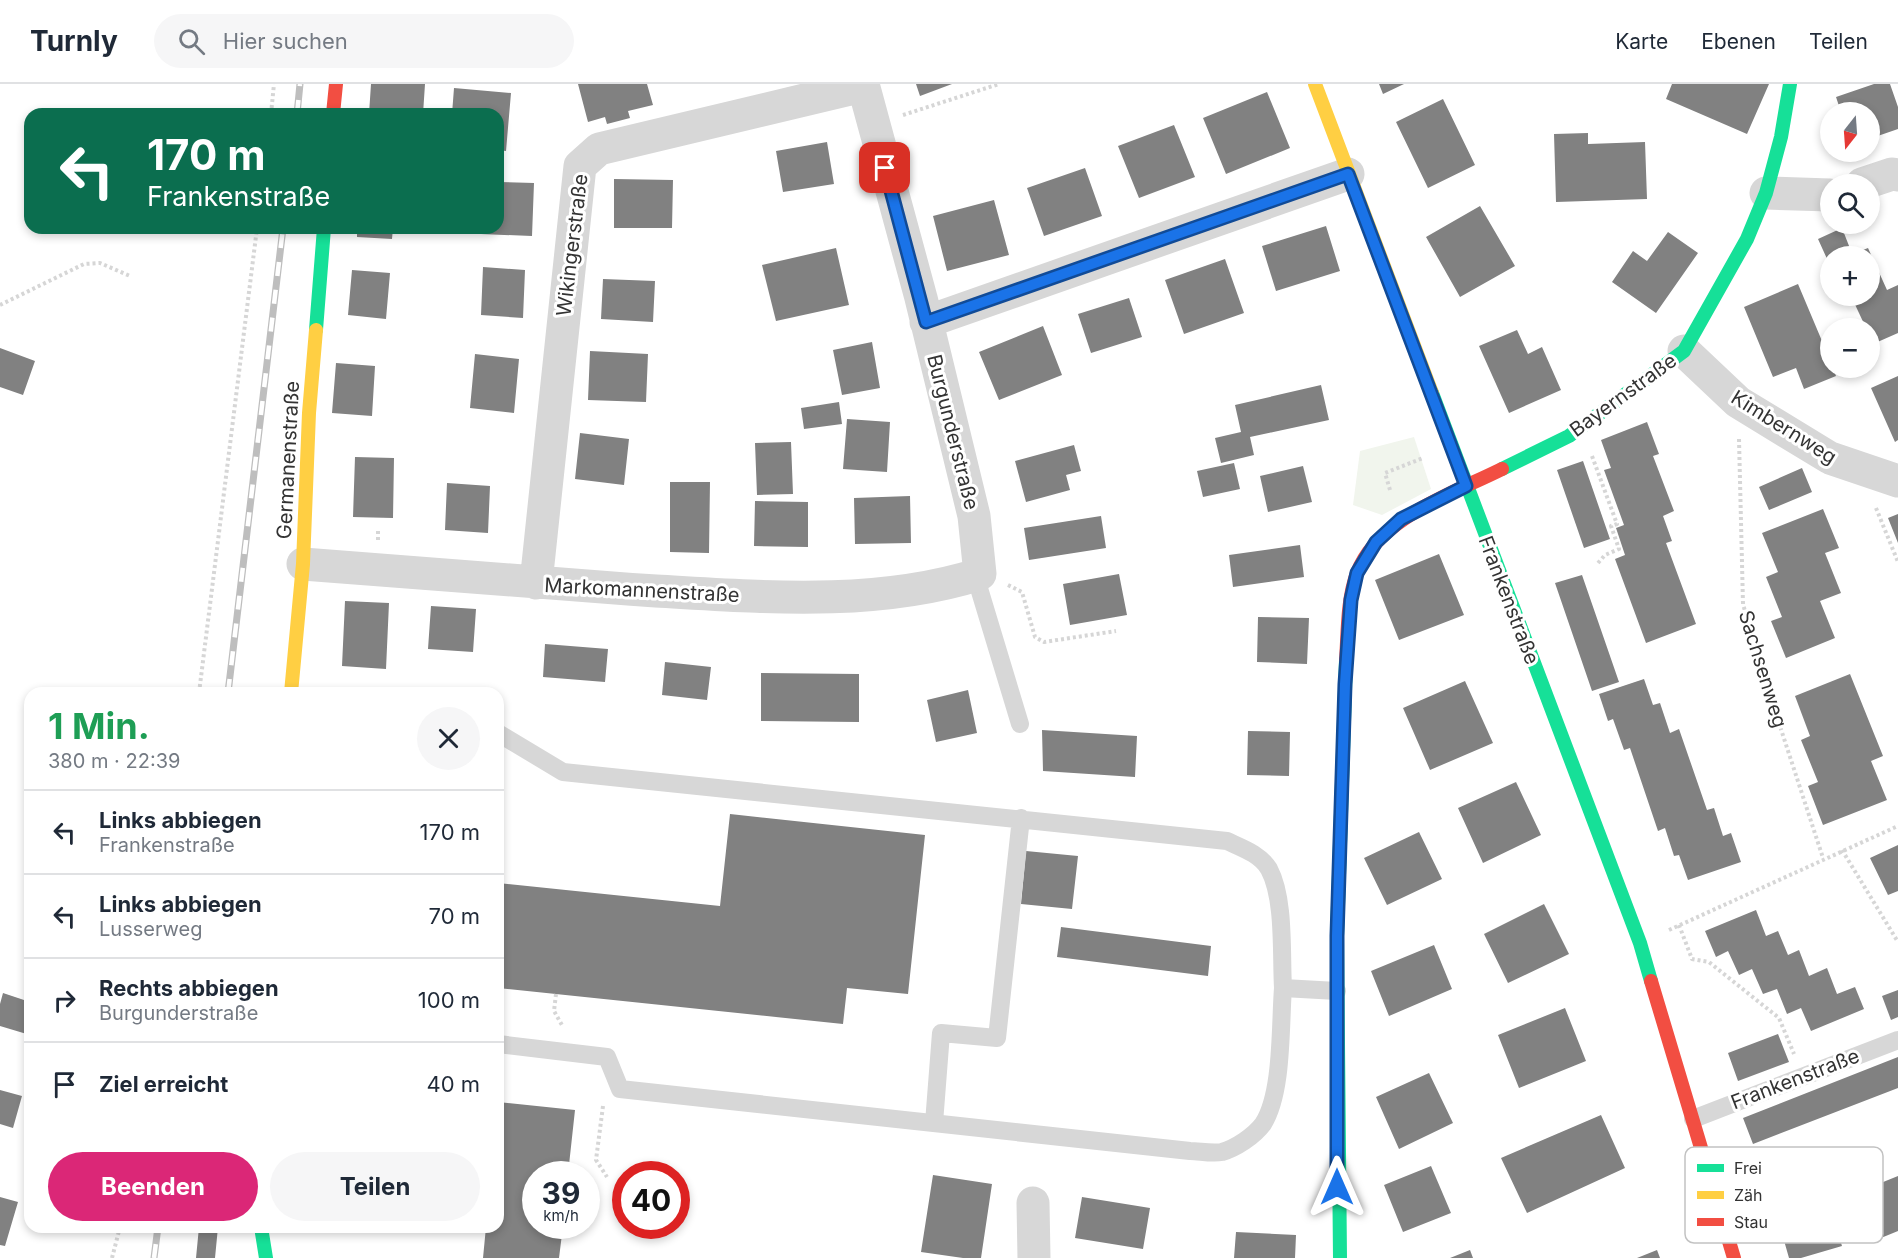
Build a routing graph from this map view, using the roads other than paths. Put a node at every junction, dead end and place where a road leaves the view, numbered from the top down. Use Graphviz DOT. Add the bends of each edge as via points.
graph roads {
  1 [pos="336,84"];
  2 [pos="1315,84"];
  3 [pos="1790,84"];
  4 [pos="863,85"];
  5 [pos="334,108"];
  6 [pos="1348,174"];
  7 [pos="1898,175"];
  8 [pos="1880,178"];
  9 [pos="1766,193"];
  10 [pos="1820,195"];
  11 [pos="324,234"];
  12 [pos="926,322"];
  13 [pos="1684,351"];
  14 [pos="1898,481"];
  15 [pos="1466,486"];
  16 [pos="303,564"];
  17 [pos="978,574"];
  18 [pos="536,583"];
  19 [pos="292,687"];
  20 [pos="1020,724"];
  21 [pos="504,737"];
  22 [pos="1021,818"];
  23 [pos="1282,988"];
  24 [pos="1337,991"];
  25 [pos="1898,1040"];
  26 [pos="504,1045"];
  27 [pos="1693,1119"];
  28 [pos="934,1124"];
  29 [pos="1701,1147"];
  30 [pos="1033,1203"];
  31 [pos="262,1233"];
  32 [pos="1730,1243"];
  33 [pos="266,1258"];
  34 [pos="1034,1258"];
  35 [pos="1340,1258"];
  36 [pos="1734,1258"];
  1 -- 5 [label="street"];
  2 -- 6 [label="street, Frankenstraße"];
  3 -- 9 [label="street, Bayernstraße"];
  4 -- 12 [label="street, Burgunderstraße"];
  4 -- 18 [label="street, Wikingerstraße" via="599,149 580,166"];
  6 -- 12 [label="street"];
  6 -- 15 [label="street, Frankenstraße"];
  7 -- 8 [label="street"];
  9 -- 10 [label="street"];
  9 -- 13 [label="street, Bayernstraße" via="1747,238"];
  11 -- 16 [label="street, Germanenstraße" via="309,413"];
  12 -- 17 [label="street, Burgunderstraße" via="976,528"];
  13 -- 14 [label="street, Kimbernweg" via="1737,402 1830,458"];
  13 -- 15 [label="street, Bayernstraße" via="1569,436"];
  15 -- 24 [label="street, Bayernstraße" via="1401,519 1376,542 1357,573 1351,600 1345,684"];
  15 -- 27 [label="street, Frankenstraße" via="1640,943"];
  16 -- 18 [label="street, Markomannenstraße"];
  16 -- 19 [label="street, Germanenstraße"];
  17 -- 18 [label="street, Markomannenstraße" via="926,587 851,596 763,597"];
  17 -- 20 [label="lane"];
  21 -- 22 [label="lane" via="563,772"];
  22 -- 23 [label="lane" via="1227,841 1254,854 1268,868 1279,897"];
  22 -- 28 [label="lane" via="997,1038 941,1033"];
  23 -- 24 [label="lane"];
  23 -- 28 [label="lane" via="1273,1101 1263,1124 1248,1139 1220,1152"];
  24 -- 35 [label="street, Bayernstraße"];
  25 -- 27 [label="lane, Frankenstraße"];
  26 -- 28 [label="lane" via="607,1057 620,1089"];
  27 -- 29 [label="street, Frankenstraße"];
  30 -- 34 [label="street"];
  31 -- 33 [label="street"];
  32 -- 36 [label="street, Frankenstraße"];
}
